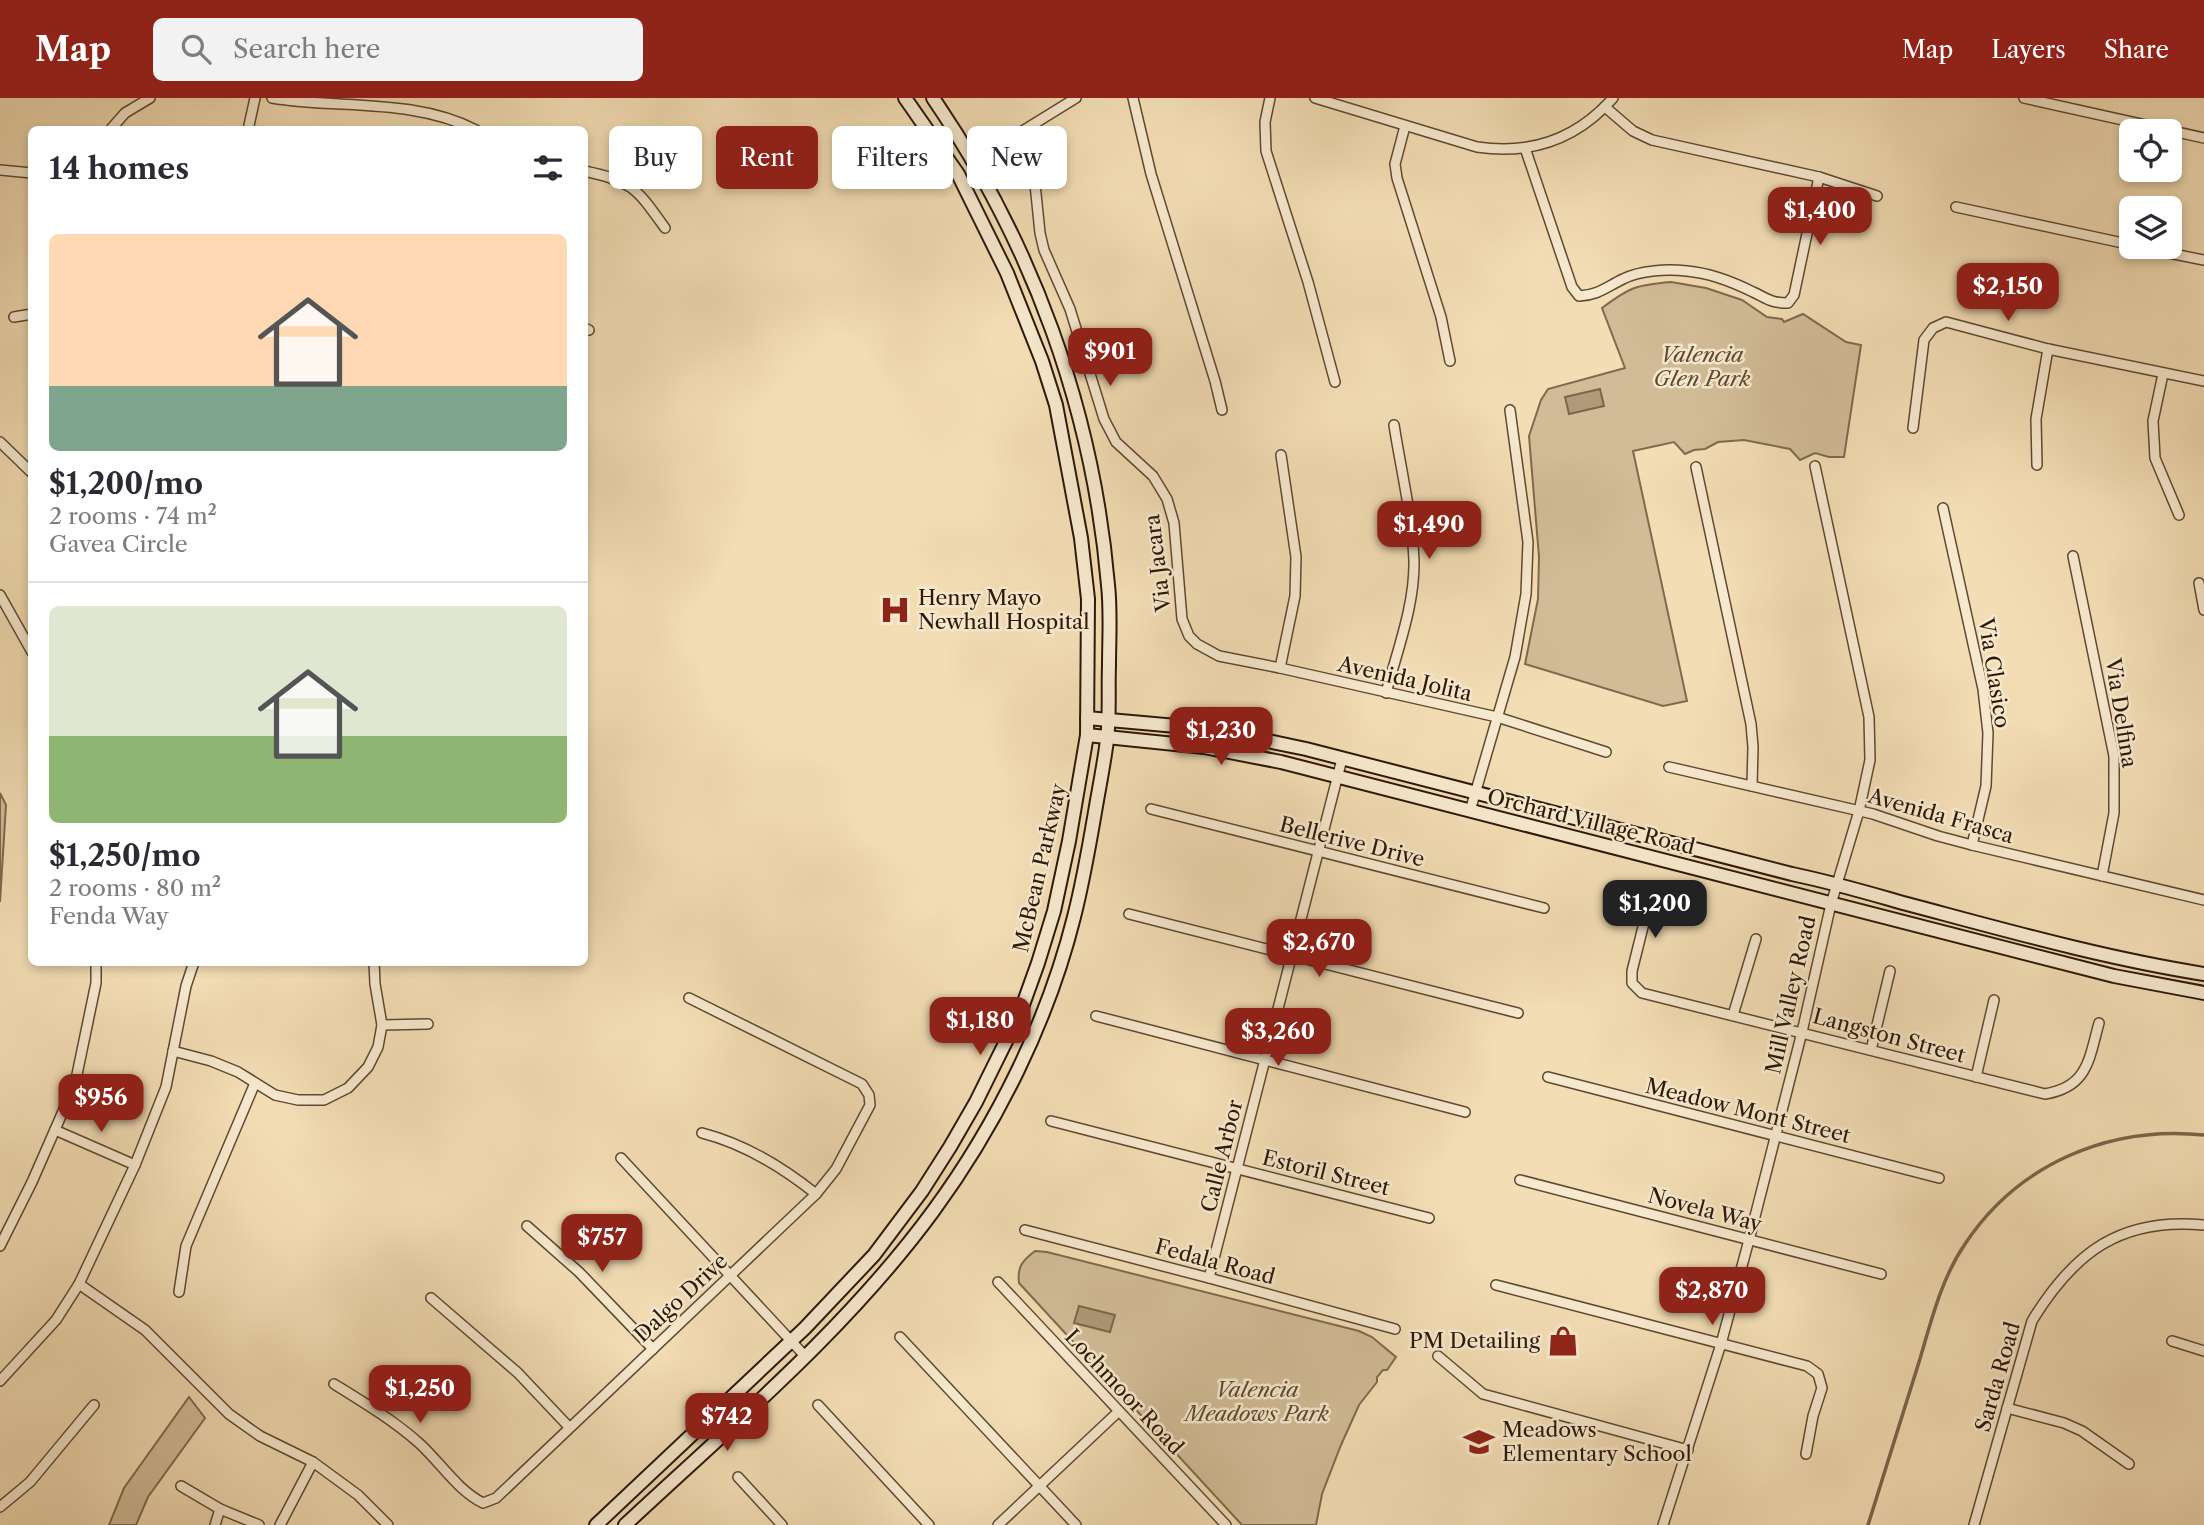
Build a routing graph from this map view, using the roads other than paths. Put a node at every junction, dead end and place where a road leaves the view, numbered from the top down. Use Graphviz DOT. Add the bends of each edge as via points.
graph roads {
  1 [pos="150,98"];
  2 [pos="255,98"];
  3 [pos="272,98"];
  4 [pos="905,98"];
  5 [pos="933,98"];
  6 [pos="1076,98"];
  7 [pos="1133,98"];
  8 [pos="1270,98"];
  9 [pos="1315,98"];
  10 [pos="1613,98"];
  11 [pos="2024,98"];
  12 [pos="1605,107"];
  13 [pos="452,118"];
  14 [pos="114,126"];
  15 [pos="249,126"];
  16 [pos="449,126"];
  17 [pos="469,126"];
  18 [pos="1031,126"];
  19 [pos="1405,126"];
  20 [pos="2204,138"];
  21 [pos="1525,149"];
  22 [pos="967,150"];
  23 [pos="0,170"];
  24 [pos="588,171"];
  25 [pos="28,173"];
  26 [pos="1819,177"];
  27 [pos="988,189"];
  28 [pos="1036,189"];
  29 [pos="1877,196"];
  30 [pos="1956,207"];
  31 [pos="665,228"];
  32 [pos="2119,242"];
  33 [pos="2182,256"];
  34 [pos="2204,260"];
  35 [pos="28,315"];
  36 [pos="14,317"];
  37 [pos="2048,349"];
  38 [pos="1450,361"];
  39 [pos="2163,374"];
  40 [pos="2204,380"];
  41 [pos="1335,382"];
  42 [pos="1222,410"];
  43 [pos="1510,410"];
  44 [pos="1394,425"];
  45 [pos="1913,428"];
  46 [pos="0,442"];
  47 [pos="1281,455"];
  48 [pos="2037,465"];
  49 [pos="1815,466"];
  50 [pos="1696,467"];
  51 [pos="28,469"];
  52 [pos="1944,508"];
  53 [pos="2179,514"];
  54 [pos="2073,556"];
  55 [pos="2199,583"];
  56 [pos="0,595"];
  57 [pos="2204,610"];
  58 [pos="28,637"];
  59 [pos="1197,644"];
  60 [pos="1280,668"];
  61 [pos="1386,693"];
  62 [pos="1497,717"];
  63 [pos="1087,718"];
  64 [pos="1108,719"];
  65 [pos="1087,735"];
  66 [pos="1107,737"];
  67 [pos="1606,752"];
  68 [pos="1342,759"];
  69 [pos="1669,767"];
  70 [pos="1337,777"];
  71 [pos="1752,786"];
  72 [pos="1475,793"];
  73 [pos="1151,809"];
  74 [pos="1470,811"];
  75 [pos="1859,811"];
  76 [pos="1972,845"];
  77 [pos="1319,852"];
  78 [pos="2102,876"];
  79 [pos="1837,883"];
  80 [pos="1647,895"];
  81 [pos="2204,900"];
  82 [pos="1831,904"];
  83 [pos="1544,908"];
  84 [pos="1129,914"];
  85 [pos="1756,939"];
  86 [pos="1292,956"];
  87 [pos="96,966"];
  88 [pos="193,966"];
  89 [pos="374,966"];
  90 [pos="1890,971"];
  91 [pos="2204,974"];
  92 [pos="2204,993"];
  93 [pos="689,998"];
  94 [pos="1994,1000"];
  95 [pos="1020,1013"];
  96 [pos="1518,1013"];
  97 [pos="1733,1014"];
  98 [pos="1097,1016"];
  99 [pos="2099,1023"];
  100 [pos="428,1024"];
  101 [pos="382,1025"];
  102 [pos="1802,1032"];
  103 [pos="1027,1048"];
  104 [pos="1871,1050"];
  105 [pos="173,1051"];
  106 [pos="1265,1059"];
  107 [pos="1548,1077"];
  108 [pos="1976,1077"];
  109 [pos="255,1083"];
  110 [pos="1465,1112"];
  111 [pos="1051,1121"];
  112 [pos="55,1130"];
  113 [pos="702,1133"];
  114 [pos="1775,1136"];
  115 [pos="621,1158"];
  116 [pos="135,1165"];
  117 [pos="1237,1169"];
  118 [pos="1939,1178"];
  119 [pos="1520,1180"];
  120 [pos="816,1194"];
  121 [pos="1429,1218"];
  122 [pos="2204,1224"];
  123 [pos="527,1226"];
  124 [pos="1025,1230"];
  125 [pos="1749,1240"];
  126 [pos="0,1246"];
  127 [pos="732,1275"];
  128 [pos="1881,1275"];
  129 [pos="1209,1278"];
  130 [pos="998,1282"];
  131 [pos="79,1284"];
  132 [pos="1496,1285"];
  133 [pos="179,1292"];
  134 [pos="431,1298"];
  135 [pos="1395,1329"];
  136 [pos="900,1337"];
  137 [pos="791,1341"];
  138 [pos="2172,1341"];
  139 [pos="1721,1344"];
  140 [pos="653,1349"];
  141 [pos="2204,1351"];
  142 [pos="805,1356"];
  143 [pos="1438,1356"];
  144 [pos="0,1381"];
  145 [pos="334,1384"];
  146 [pos="94,1405"];
  147 [pos="818,1405"];
  148 [pos="2007,1408"];
  149 [pos="1118,1412"];
  150 [pos="569,1427"];
  151 [pos="1688,1450"];
  152 [pos="1806,1454"];
  153 [pos="313,1462"];
  154 [pos="2130,1464"];
  155 [pos="738,1477"];
  156 [pos="181,1486"];
  157 [pos="1040,1486"];
  158 [pos="0,1507"];
  159 [pos="220,1509"];
  160 [pos="1665,1524"];
  161 [pos="215,1525"];
  162 [pos="259,1525"];
  163 [pos="280,1525"];
  164 [pos="388,1525"];
  165 [pos="596,1525"];
  166 [pos="625,1525"];
  167 [pos="782,1525"];
  168 [pos="929,1525"];
  169 [pos="998,1525"];
  170 [pos="1076,1525"];
  171 [pos="1226,1525"];
  172 [pos="1974,1525"];
  1 -- 14 [label="street"];
  2 -- 15 [label="street"];
  3 -- 13 [label="street" via="405,108"];
  4 -- 63 [label="main road, McBean Parkway" via="958,174 1007,273 1056,405 1088,599"];
  5 -- 22 [label="main road, McBean Parkway"];
  6 -- 18 [label="street"];
  7 -- 42 [label="street" via="1151,174"];
  8 -- 41 [label="street" via="1266,151"];
  9 -- 19 [label="street"];
  10 -- 12 [label="street"];
  11 -- 20 [label="street"];
  12 -- 21 [label="street" via="1556,140"];
  12 -- 26 [label="street" via="1633,131 1652,140"];
  13 -- 16 [label="street"];
  13 -- 17 [label="street"];
  19 -- 21 [label="street" via="1477,147"];
  19 -- 38 [label="street" via="1395,164 1397,178 1441,317"];
  21 -- 26 [label="street" via="1579,296 1594,295 1626,277 1688,271 1716,277 1774,303 1788,303 1794,295"];
  23 -- 25 [label="street"];
  24 -- 31 [label="street" via="615,177 632,187"];
  26 -- 29 [label="street"];
  27 -- 64 [label="main road, McBean Parkway" via="1044,308 1075,397 1099,503 1109,587"];
  28 -- 59 [label="street, Via Jacara" via="1044,250 1070,309 1104,419 1116,442 1153,476 1167,499 1174,523 1182,619"];
  30 -- 32 [label="street"];
  33 -- 34 [label="street"];
  35 -- 36 [label="street"];
  37 -- 39 [label="street"];
  37 -- 45 [label="street" via="1946,322 1933,328 1924,340"];
  37 -- 48 [label="street" via="2036,419"];
  39 -- 40 [label="street"];
  39 -- 53 [label="street" via="2153,421 2155,458"];
  43 -- 62 [label="street" via="1528,542 1526,594 1515,657"];
  44 -- 61 [label="street" via="1414,562 1409,607"];
  46 -- 51 [label="street"];
  47 -- 60 [label="street" via="1296,557 1295,596"];
  49 -- 75 [label="street, Mill Valley Road" via="1869,718 1870,760"];
  50 -- 71 [label="street" via="1751,724"];
  52 -- 76 [label="street, Via Clasico" via="1983,689 1988,733 1986,786"];
  54 -- 78 [label="street, Via Delfina" via="2115,756 2114,813"];
  55 -- 57 [label="street"];
  56 -- 58 [label="street"];
  59 -- 60 [label="street, Avenida Jolita" via="1219,656"];
  60 -- 61 [label="street, Avenida Jolita"];
  61 -- 62 [label="street, Avenida Jolita"];
  62 -- 67 [label="street, Avenida Jolita"];
  62 -- 72 [label="street"];
  63 -- 64 [label="main road, Orchard Village Road"];
  63 -- 65 [label="main road, McBean Parkway"];
  64 -- 66 [label="main road, McBean Parkway"];
  64 -- 68 [label="main road, Orchard Village Road" via="1210,729"];
  65 -- 66 [label="main road, Orchard Village Road"];
  65 -- 95 [label="main road, McBean Parkway" via="1054,911"];
  66 -- 70 [label="main road, Orchard Village Road" via="1224,750"];
  66 -- 103 [label="main road, McBean Parkway" via="1074,918"];
  68 -- 70 [label="street, Calle Arbor"];
  68 -- 72 [label="main road, Orchard Village Road"];
  69 -- 71 [label="street, Avenida Frasca"];
  70 -- 74 [label="main road, Orchard Village Road"];
  70 -- 77 [label="street, Calle Arbor"];
  71 -- 75 [label="street, Avenida Frasca"];
  72 -- 74 [label="street"];
  72 -- 79 [label="main road, Orchard Village Road"];
  73 -- 77 [label="street, Bellerive Drive"];
  74 -- 82 [label="main road, Orchard Village Road"];
  75 -- 76 [label="street, Avenida Frasca"];
  75 -- 79 [label="street, Mill Valley Road"];
  76 -- 78 [label="street, Avenida Frasca"];
  77 -- 83 [label="street, Bellerive Drive"];
  77 -- 86 [label="street, Calle Arbor"];
  78 -- 81 [label="street, Avenida Frasca"];
  79 -- 82 [label="street, Mill Valley Road"];
  79 -- 91 [label="main road, Orchard Village Road" via="2095,952"];
  80 -- 97 [label="street, Langston Street" via="1632,983 1642,993"];
  82 -- 92 [label="main road, Orchard Village Road" via="2114,976"];
  82 -- 102 [label="street, Mill Valley Road"];
  84 -- 86 [label="street"];
  85 -- 97 [label="street"];
  86 -- 96 [label="street"];
  86 -- 106 [label="street, Calle Arbor"];
  87 -- 112 [label="street" via="75,1084"];
  88 -- 105 [label="street"];
  89 -- 101 [label="street"];
  90 -- 104 [label="street"];
  93 -- 120 [label="street, Dalgo Drive" via="862,1084 870,1105 836,1169"];
  94 -- 108 [label="street"];
  95 -- 103 [label="main road" via="1028,1030"];
  95 -- 137 [label="main road, McBean Parkway" via="976,1102 922,1191 874,1255"];
  97 -- 102 [label="street, Langston Street"];
  98 -- 106 [label="street"];
  99 -- 108 [label="street, Langston Street" via="2087,1067 2067,1088 2045,1094"];
  100 -- 101 [label="street"];
  101 -- 109 [label="street" via="368,1067 348,1088 324,1100 275,1095"];
  102 -- 104 [label="street, Langston Street"];
  102 -- 114 [label="street, Mill Valley Road"];
  103 -- 142 [label="main road, McBean Parkway" via="971,1154 935,1208 894,1263"];
  104 -- 108 [label="street, Langston Street"];
  105 -- 109 [label="street" via="211,1061"];
  105 -- 116 [label="street" via="166,1087"];
  106 -- 110 [label="street"];
  106 -- 117 [label="street, Calle Arbor"];
  107 -- 114 [label="street, Meadow Mont Street"];
  109 -- 133 [label="street" via="186,1246"];
  111 -- 117 [label="street, Estoril Street"];
  112 -- 116 [label="street"];
  112 -- 126 [label="street"];
  113 -- 120 [label="street" via="768,1160"];
  114 -- 118 [label="street, Meadow Mont Street"];
  114 -- 125 [label="street, Mill Valley Road"];
  115 -- 127 [label="street"];
  116 -- 131 [label="street"];
  117 -- 121 [label="street, Estoril Street"];
  117 -- 129 [label="street, Calle Arbor"];
  119 -- 125 [label="street, Novela Way"];
  120 -- 127 [label="street, Dalgo Drive"];
  122 -- 148 [label="street, Sarda Road" via="2152,1224 2128,1232 2095,1248 2068,1270 2032,1321"];
  123 -- 140 [label="street"];
  124 -- 129 [label="street, Fedala Road"];
  125 -- 128 [label="street, Novela Way"];
  125 -- 139 [label="street, Mill Valley Road"];
  127 -- 137 [label="street"];
  127 -- 140 [label="street, Dalgo Drive"];
  129 -- 135 [label="street, Fedala Road"];
  130 -- 149 [label="street, Lochmoor Road"];
  131 -- 144 [label="street" via="56,1320"];
  131 -- 153 [label="street" via="145,1330 229,1414 260,1436"];
  132 -- 139 [label="street"];
  134 -- 150 [label="street" via="519,1373"];
  136 -- 157 [label="street"];
  137 -- 142 [label="street"];
  137 -- 165 [label="main road, McBean Parkway"];
  138 -- 141 [label="street"];
  139 -- 151 [label="street, Mill Valley Road"];
  139 -- 152 [label="street" via="1807,1366 1818,1374 1822,1388"];
  140 -- 150 [label="street, Dalgo Drive"];
  142 -- 166 [label="main road, McBean Parkway"];
  143 -- 151 [label="street" via="1483,1394"];
  145 -- 150 [label="street, Dalgo Drive" via="421,1444 470,1497 483,1503 496,1498"];
  146 -- 158 [label="street" via="30,1482"];
  147 -- 168 [label="street"];
  148 -- 154 [label="street" via="2082,1431"];
  148 -- 172 [label="street, Sarda Road"];
  149 -- 157 [label="street"];
  149 -- 171 [label="street, Lochmoor Road"];
  151 -- 160 [label="street, Mill Valley Road"];
  153 -- 163 [label="street"];
  153 -- 164 [label="street" via="358,1495"];
  155 -- 167 [label="street"];
  156 -- 159 [label="street"];
  157 -- 169 [label="street"];
  157 -- 170 [label="street"];
  159 -- 161 [label="street"];
  159 -- 162 [label="street"];
}
